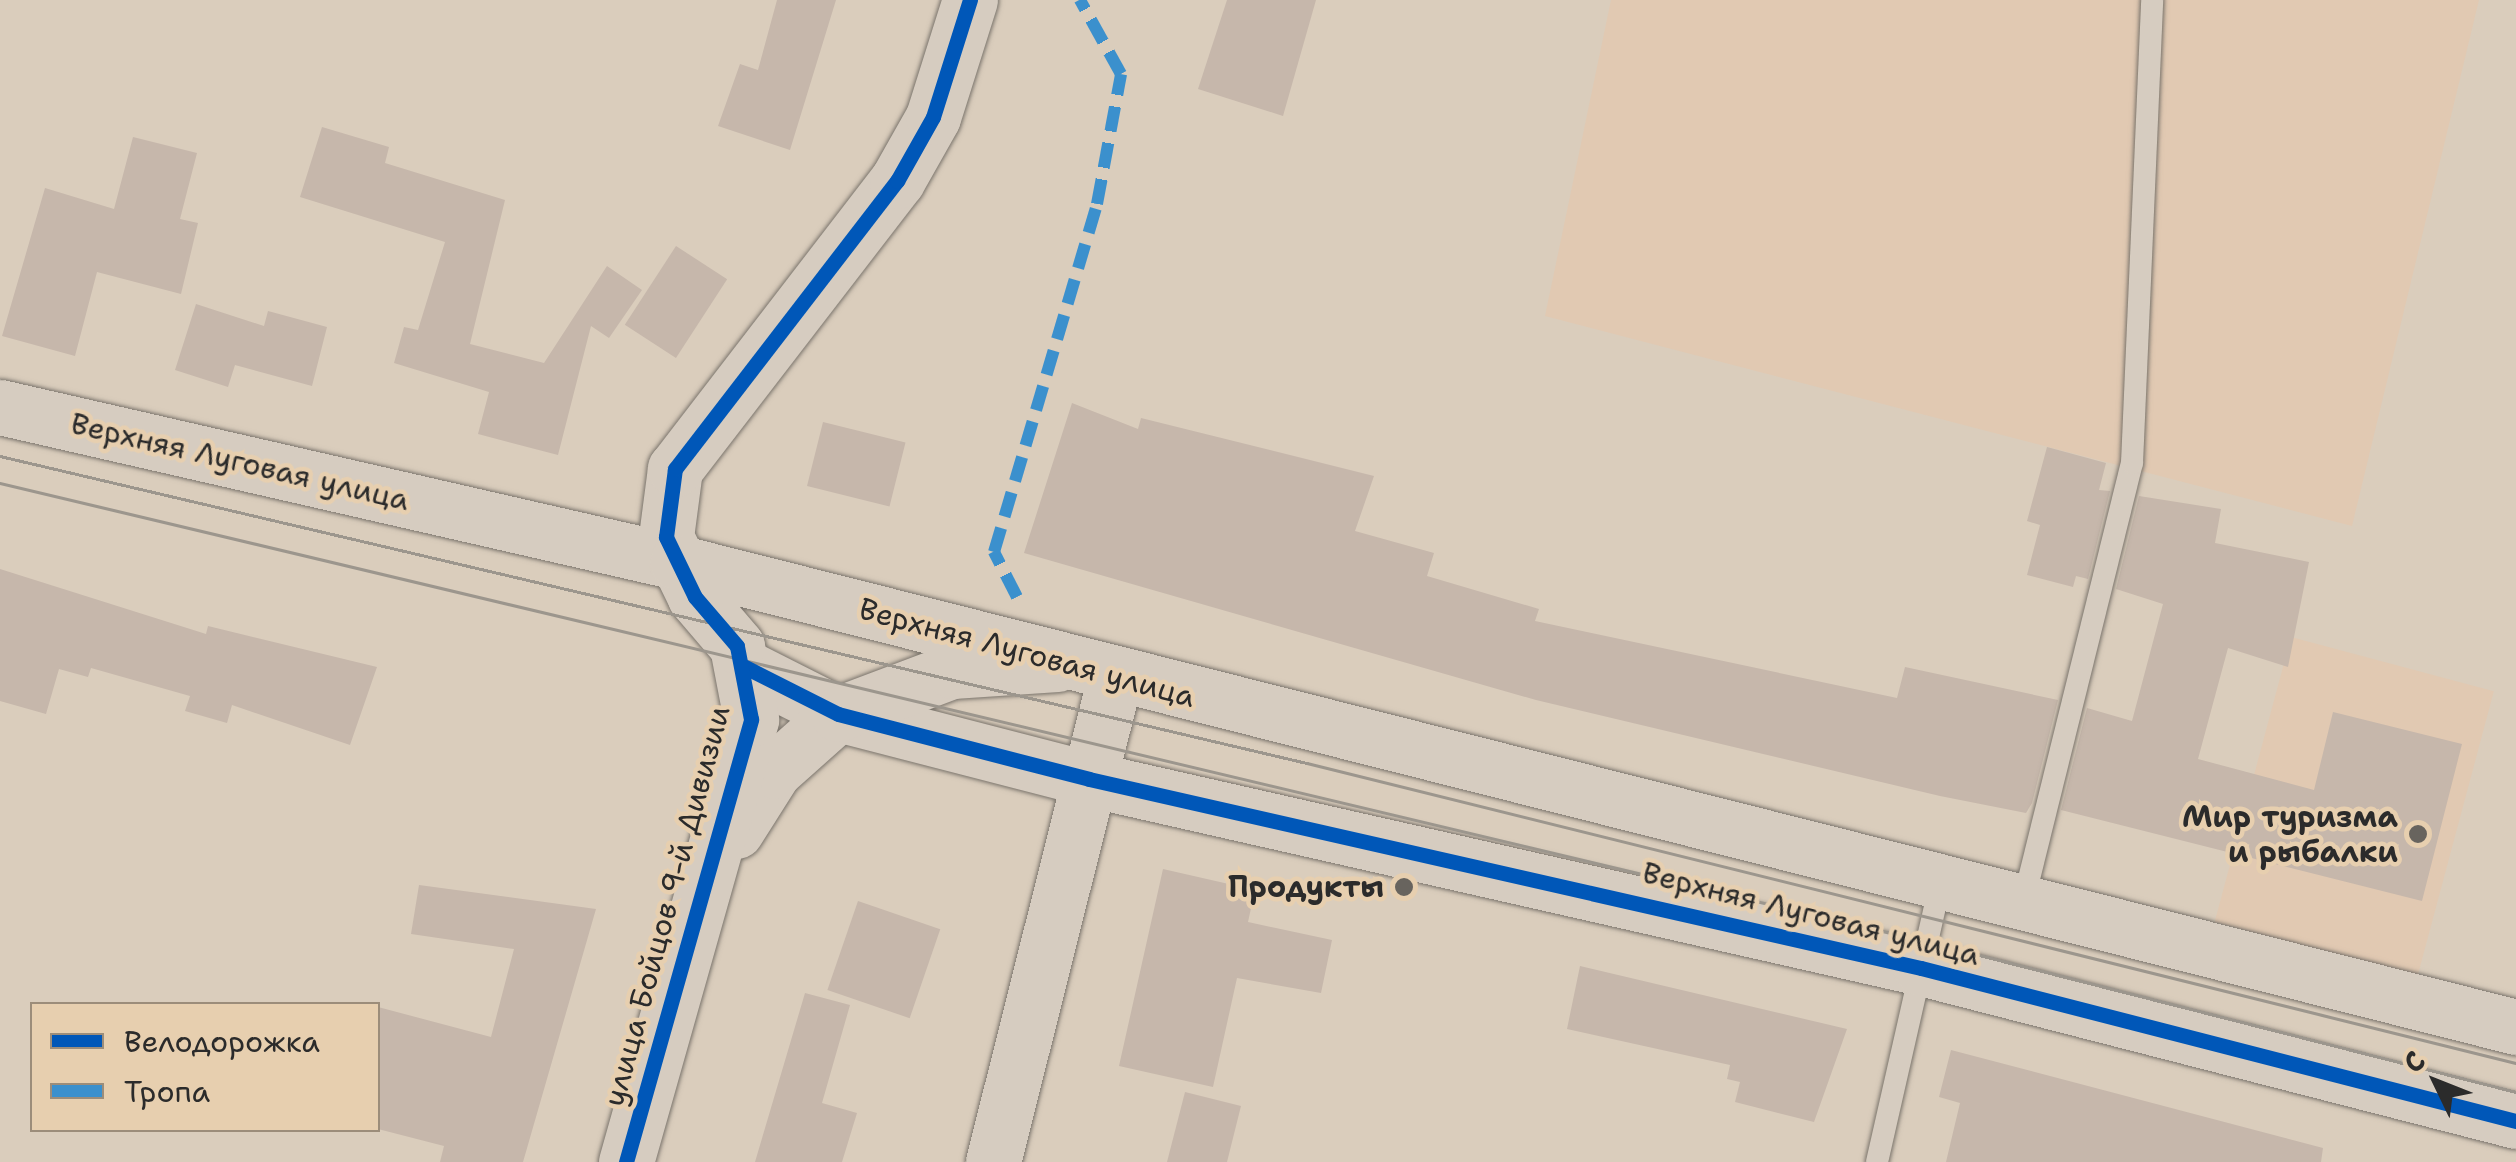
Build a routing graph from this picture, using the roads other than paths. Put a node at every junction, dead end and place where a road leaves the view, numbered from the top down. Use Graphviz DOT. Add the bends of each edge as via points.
graph roads {
  1 [pos="970,0"];
  2 [pos="2152,0"];
  3 [pos="0,407"];
  4 [pos="677,562"];
  5 [pos="745,667"];
  6 [pos="1090,670"];
  7 [pos="838,714"];
  8 [pos="1090,779"];
  9 [pos="1940,885"];
  10 [pos="2022,907"];
  11 [pos="698,916"];
  12 [pos="1921,968"];
  13 [pos="2516,1027"];
  14 [pos="2516,1120"];
  15 [pos="626,1162"];
  16 [pos="992,1162"];
  17 [pos="1876,1162"];
  1 -- 4 [label="street, улица Бойцов 9-й Дивизии" via="933,117 897,181 675,470 664,505"];
  2 -- 10 [label="lane" via="2132,464"];
  3 -- 4 [label="street, Верхняя Луговая улица"];
  4 -- 5 [label="street, улица Бойцов 9-й Дивизии"];
  4 -- 6 [label="street, Верхняя Луговая улица"];
  5 -- 7 [label="street, Верхняя Луговая улица"];
  5 -- 11 [label="street, улица Бойцов 9-й Дивизии" via="751,719"];
  6 -- 7 [label="street" via="952,671"];
  6 -- 8 [label="street"];
  6 -- 9 [label="street, Верхняя Луговая улица"];
  7 -- 8 [label="street, Верхняя Луговая улица"];
  7 -- 11 [label="street" via="750,805"];
  8 -- 12 [label="street, Верхняя Луговая улица"];
  8 -- 16 [label="street"];
  9 -- 10 [label="street, Верхняя Луговая улица"];
  9 -- 12 [label="lane"];
  10 -- 13 [label="street, Верхняя Луговая улица"];
  11 -- 15 [label="street, улица Бойцов 9-й Дивизии"];
  12 -- 14 [label="street, Верхняя Луговая улица"];
  12 -- 17 [label="lane"];
}
